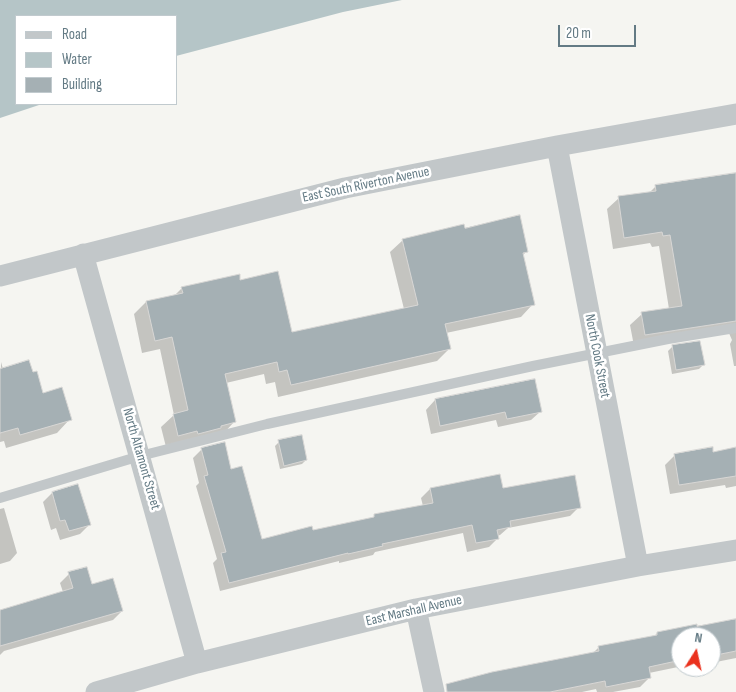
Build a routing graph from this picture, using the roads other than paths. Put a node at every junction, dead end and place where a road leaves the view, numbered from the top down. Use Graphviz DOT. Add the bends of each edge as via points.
graph roads {
  1 [pos="736,114"];
  2 [pos="557,146"];
  3 [pos="83,254"];
  4 [pos="0,276"];
  5 [pos="736,328"];
  6 [pos="596,353"];
  7 [pos="140,456"];
  8 [pos="0,498"];
  9 [pos="736,550"];
  10 [pos="638,566"];
  11 [pos="416,609"];
  12 [pos="197,664"];
  13 [pos="96,692"];
  14 [pos="434,692"];
  1 -- 2 [label="street, East South Riverton Avenue"];
  2 -- 3 [label="street, East South Riverton Avenue" via="345,188"];
  2 -- 6 [label="street, North Cook Street"];
  3 -- 4 [label="street, East South Riverton Avenue"];
  3 -- 7 [label="street, North Altamont Street"];
  5 -- 6 [label="lane"];
  6 -- 7 [label="lane" via="267,424"];
  6 -- 10 [label="street, North Cook Street"];
  7 -- 8 [label="lane"];
  7 -- 12 [label="street, North Altamont Street"];
  9 -- 10 [label="street, East Marshall Avenue"];
  10 -- 11 [label="street, East Marshall Avenue"];
  11 -- 12 [label="street, East Marshall Avenue"];
  11 -- 14 [label="street"];
  12 -- 13 [label="street, East Marshall Avenue"];
}
